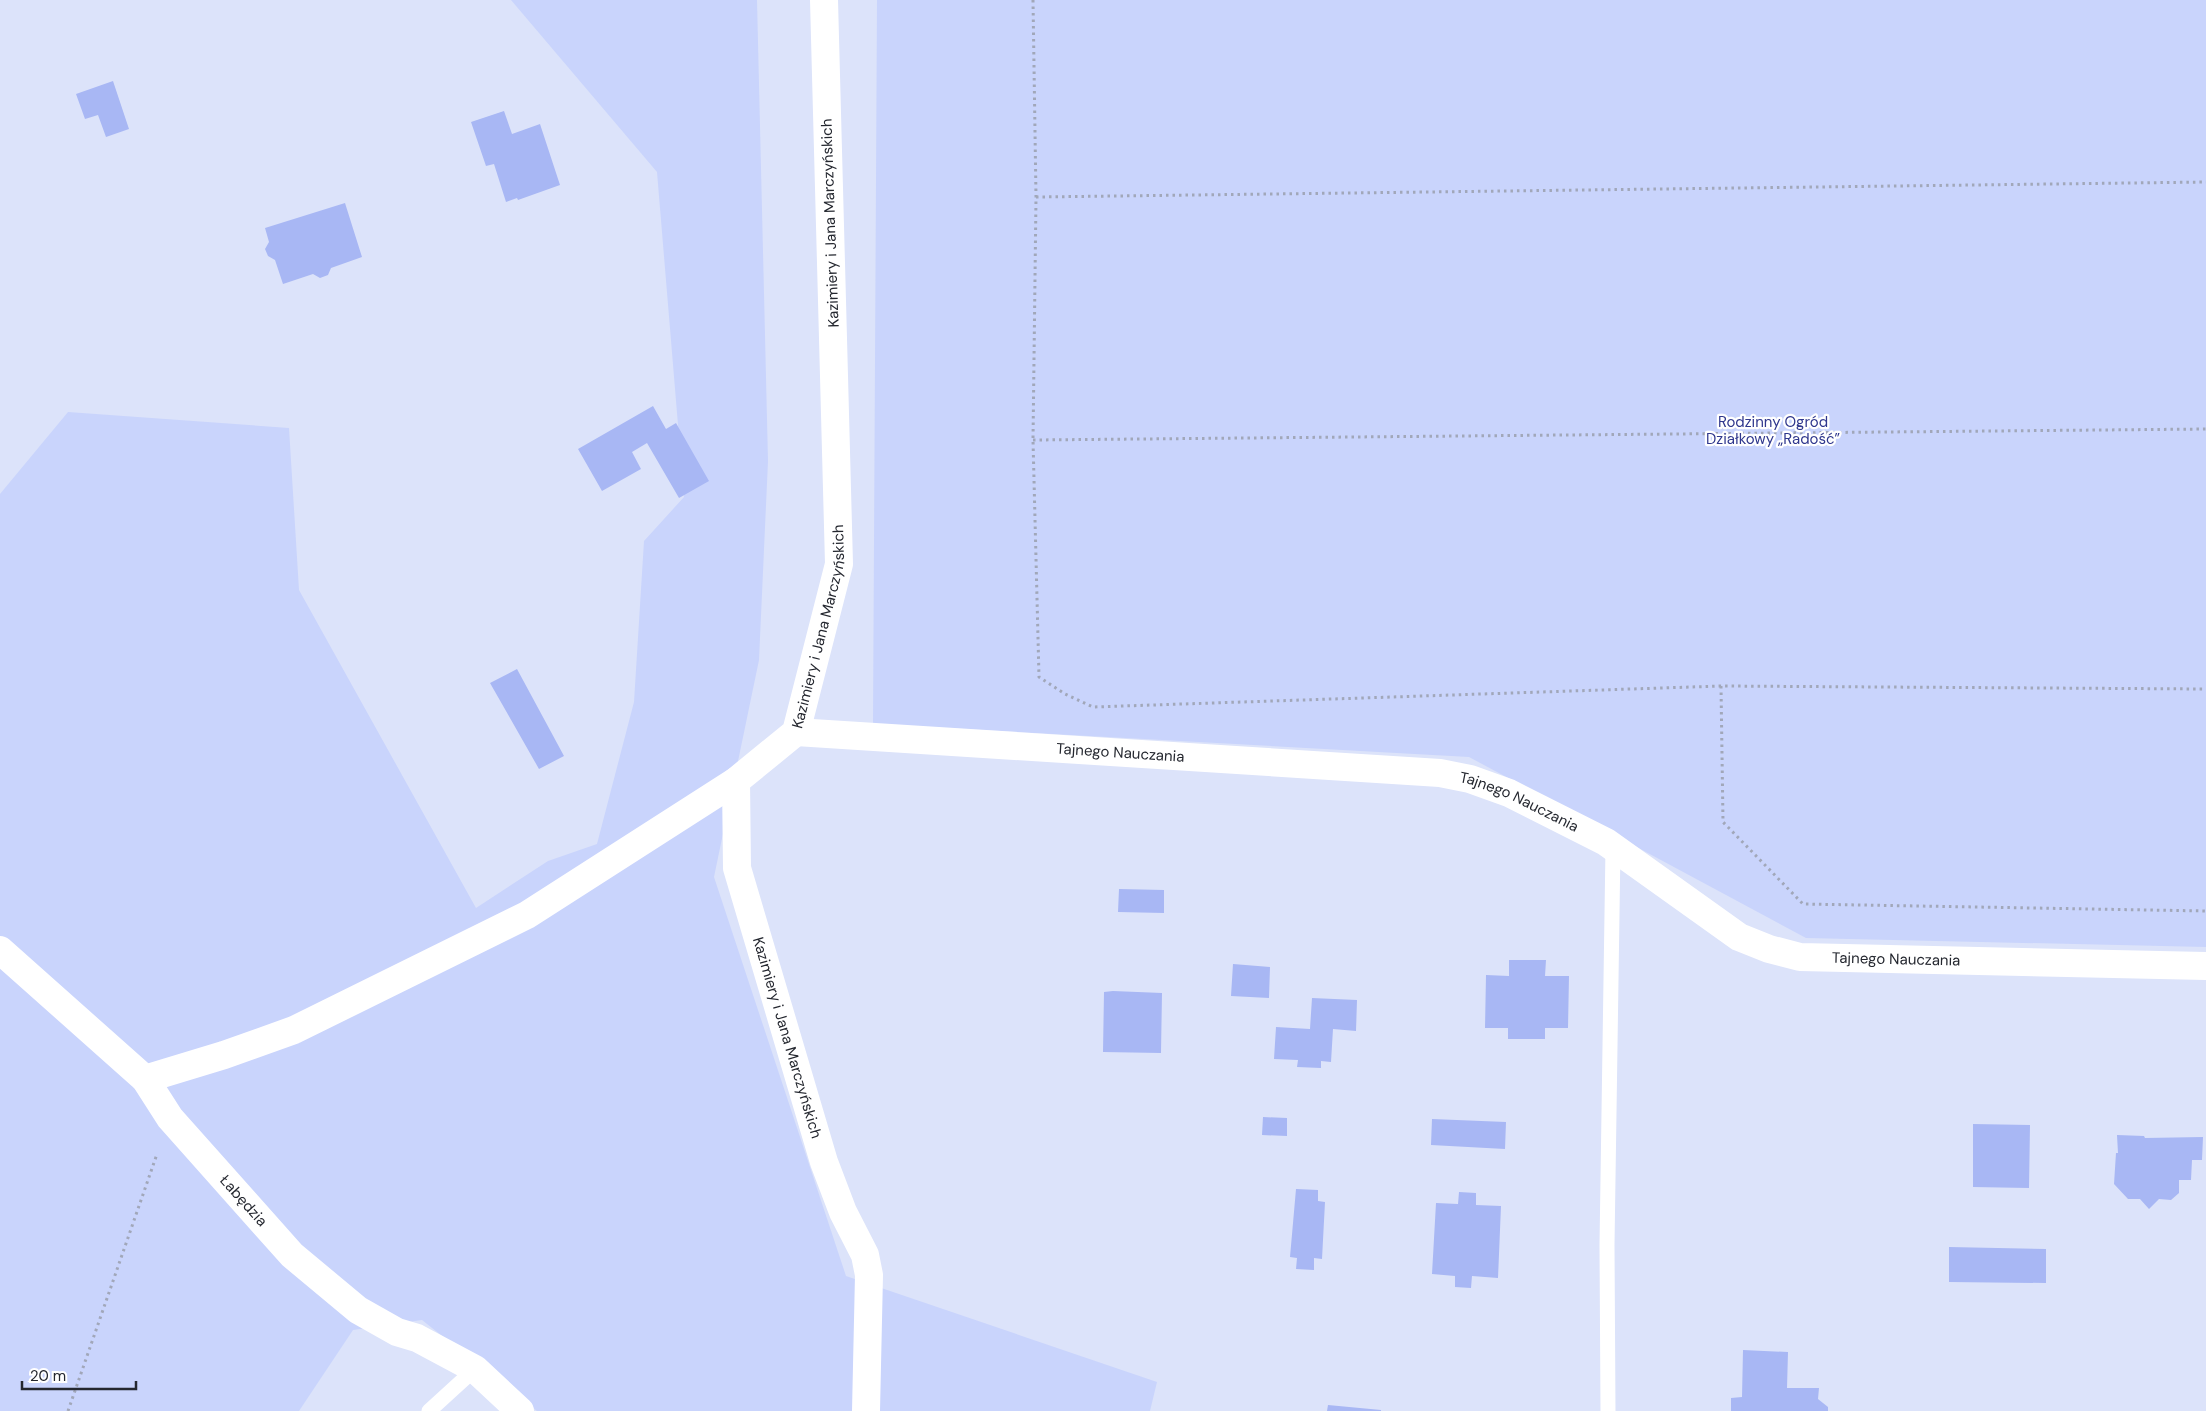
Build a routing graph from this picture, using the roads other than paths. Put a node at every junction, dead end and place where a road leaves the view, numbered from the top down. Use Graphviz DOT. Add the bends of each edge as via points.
graph roads {
  1 [pos="824,0"];
  2 [pos="796,732"];
  3 [pos="736,781"];
  4 [pos="1614,847"];
  5 [pos="0,950"];
  6 [pos="2206,966"];
  7 [pos="145,1079"];
  8 [pos="475,1369"];
  9 [pos="429,1411"];
  10 [pos="520,1411"];
  11 [pos="866,1411"];
  12 [pos="1608,1411"];
  1 -- 2 [label="street, Kazimiery i Jana Marczyńskich" via="839,564"];
  2 -- 3 [label="street, Kazimiery i Jana Marczyńskich"];
  2 -- 4 [label="street, Tajnego Nauczania" via="1440,773 1470,779 1509,793"];
  3 -- 7 [label="street" via="528,915 294,1030"];
  3 -- 11 [label="street, Kazimiery i Jana Marczyńskich" via="737,868 824,1162 843,1212 865,1255 869,1275"];
  4 -- 6 [label="street, Tajnego Nauczania" via="1739,937 1800,957"];
  4 -- 12 [label="lane" via="1607,1245"];
  5 -- 7 [label="street, Łabędzia"];
  7 -- 8 [label="street, Łabędzia" via="170,1118 292,1255 358,1310"];
  8 -- 9 [label="lane"];
  8 -- 10 [label="street, Łabędzia"];
}
